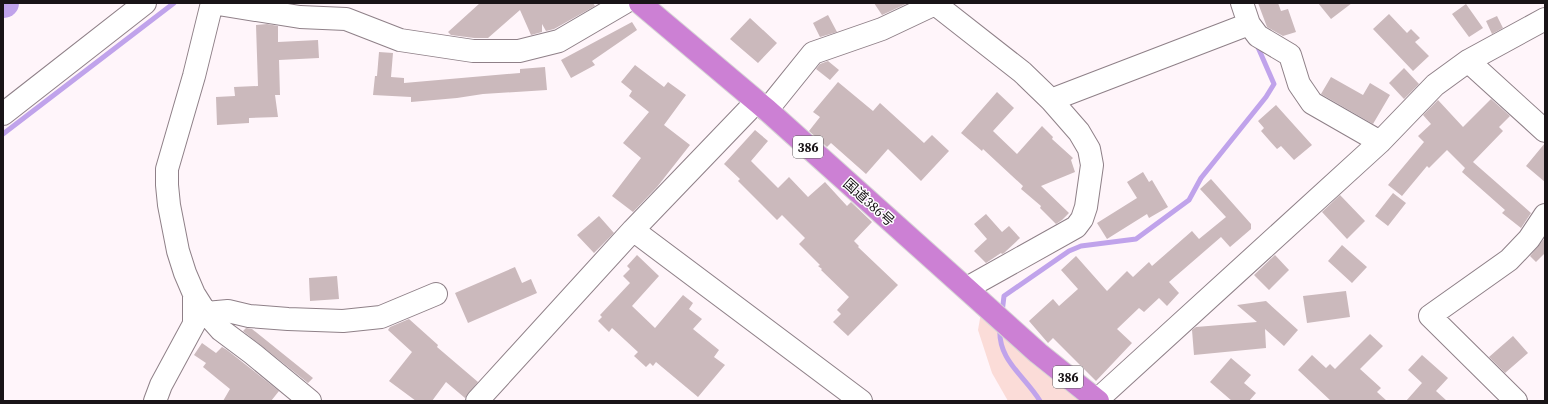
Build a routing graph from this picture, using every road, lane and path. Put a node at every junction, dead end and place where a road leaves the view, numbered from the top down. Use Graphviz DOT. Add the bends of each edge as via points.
graph roads {
  1 [pos="145,3"];
  2 [pos="624,3"];
  3 [pos="640,3"];
  4 [pos="934,3"];
  5 [pos="1242,3"];
  6 [pos="1545,19"];
  7 [pos="1249,24"];
  8 [pos="1468,61"];
  9 [pos="1052,100"];
  10 [pos="762,106"];
  11 [pos="3,114"];
  12 [pos="1545,132"];
  13 [pos="1380,142"];
  14 [pos="1545,215"];
  15 [pos="633,230"];
  16 [pos="970,291"];
  17 [pos="194,294"];
  18 [pos="436,294"];
  19 [pos="206,313"];
  20 [pos="1098,400"];
  21 [pos="155,401"];
  22 [pos="310,401"];
  23 [pos="477,401"];
  24 [pos="861,401"];
  25 [pos="1516,401"];
  1 -- 11 [label="street"];
  2 -- 17 [label="street" via="558,41 519,51 473,51 400,40 346,19 300,17 212,3 167,169 169,204 178,251"];
  3 -- 10 [label="highway, 国道386号 / 386"];
  4 -- 9 [label="street" via="1022,72"];
  4 -- 10 [label="street" via="882,29 812,53"];
  5 -- 7 [label="street"];
  6 -- 8 [label="street"];
  7 -- 9 [label="street"];
  7 -- 13 [label="street" via="1258,36 1290,55 1299,84 1312,103"];
  8 -- 12 [label="street"];
  8 -- 13 [label="street" via="1435,85"];
  9 -- 16 [label="street" via="1089,148 1092,165 1082,219 1076,227"];
  10 -- 15 [label="street"];
  10 -- 16 [label="highway, 国道386号 / 386"];
  13 -- 20 [label="street"];
  14 -- 25 [label="street" via="1529,239 1509,260 1430,316"];
  15 -- 23 [label="street"];
  15 -- 24 [label="street"];
  16 -- 20 [label="highway, 国道386号 / 386" via="1038,353"];
  17 -- 19 [label="street"];
  17 -- 21 [label="street" via="194,324"];
  18 -- 19 [label="street" via="380,317 343,321 249,316 228,311"];
  19 -- 22 [label="street" via="220,330"];
}
